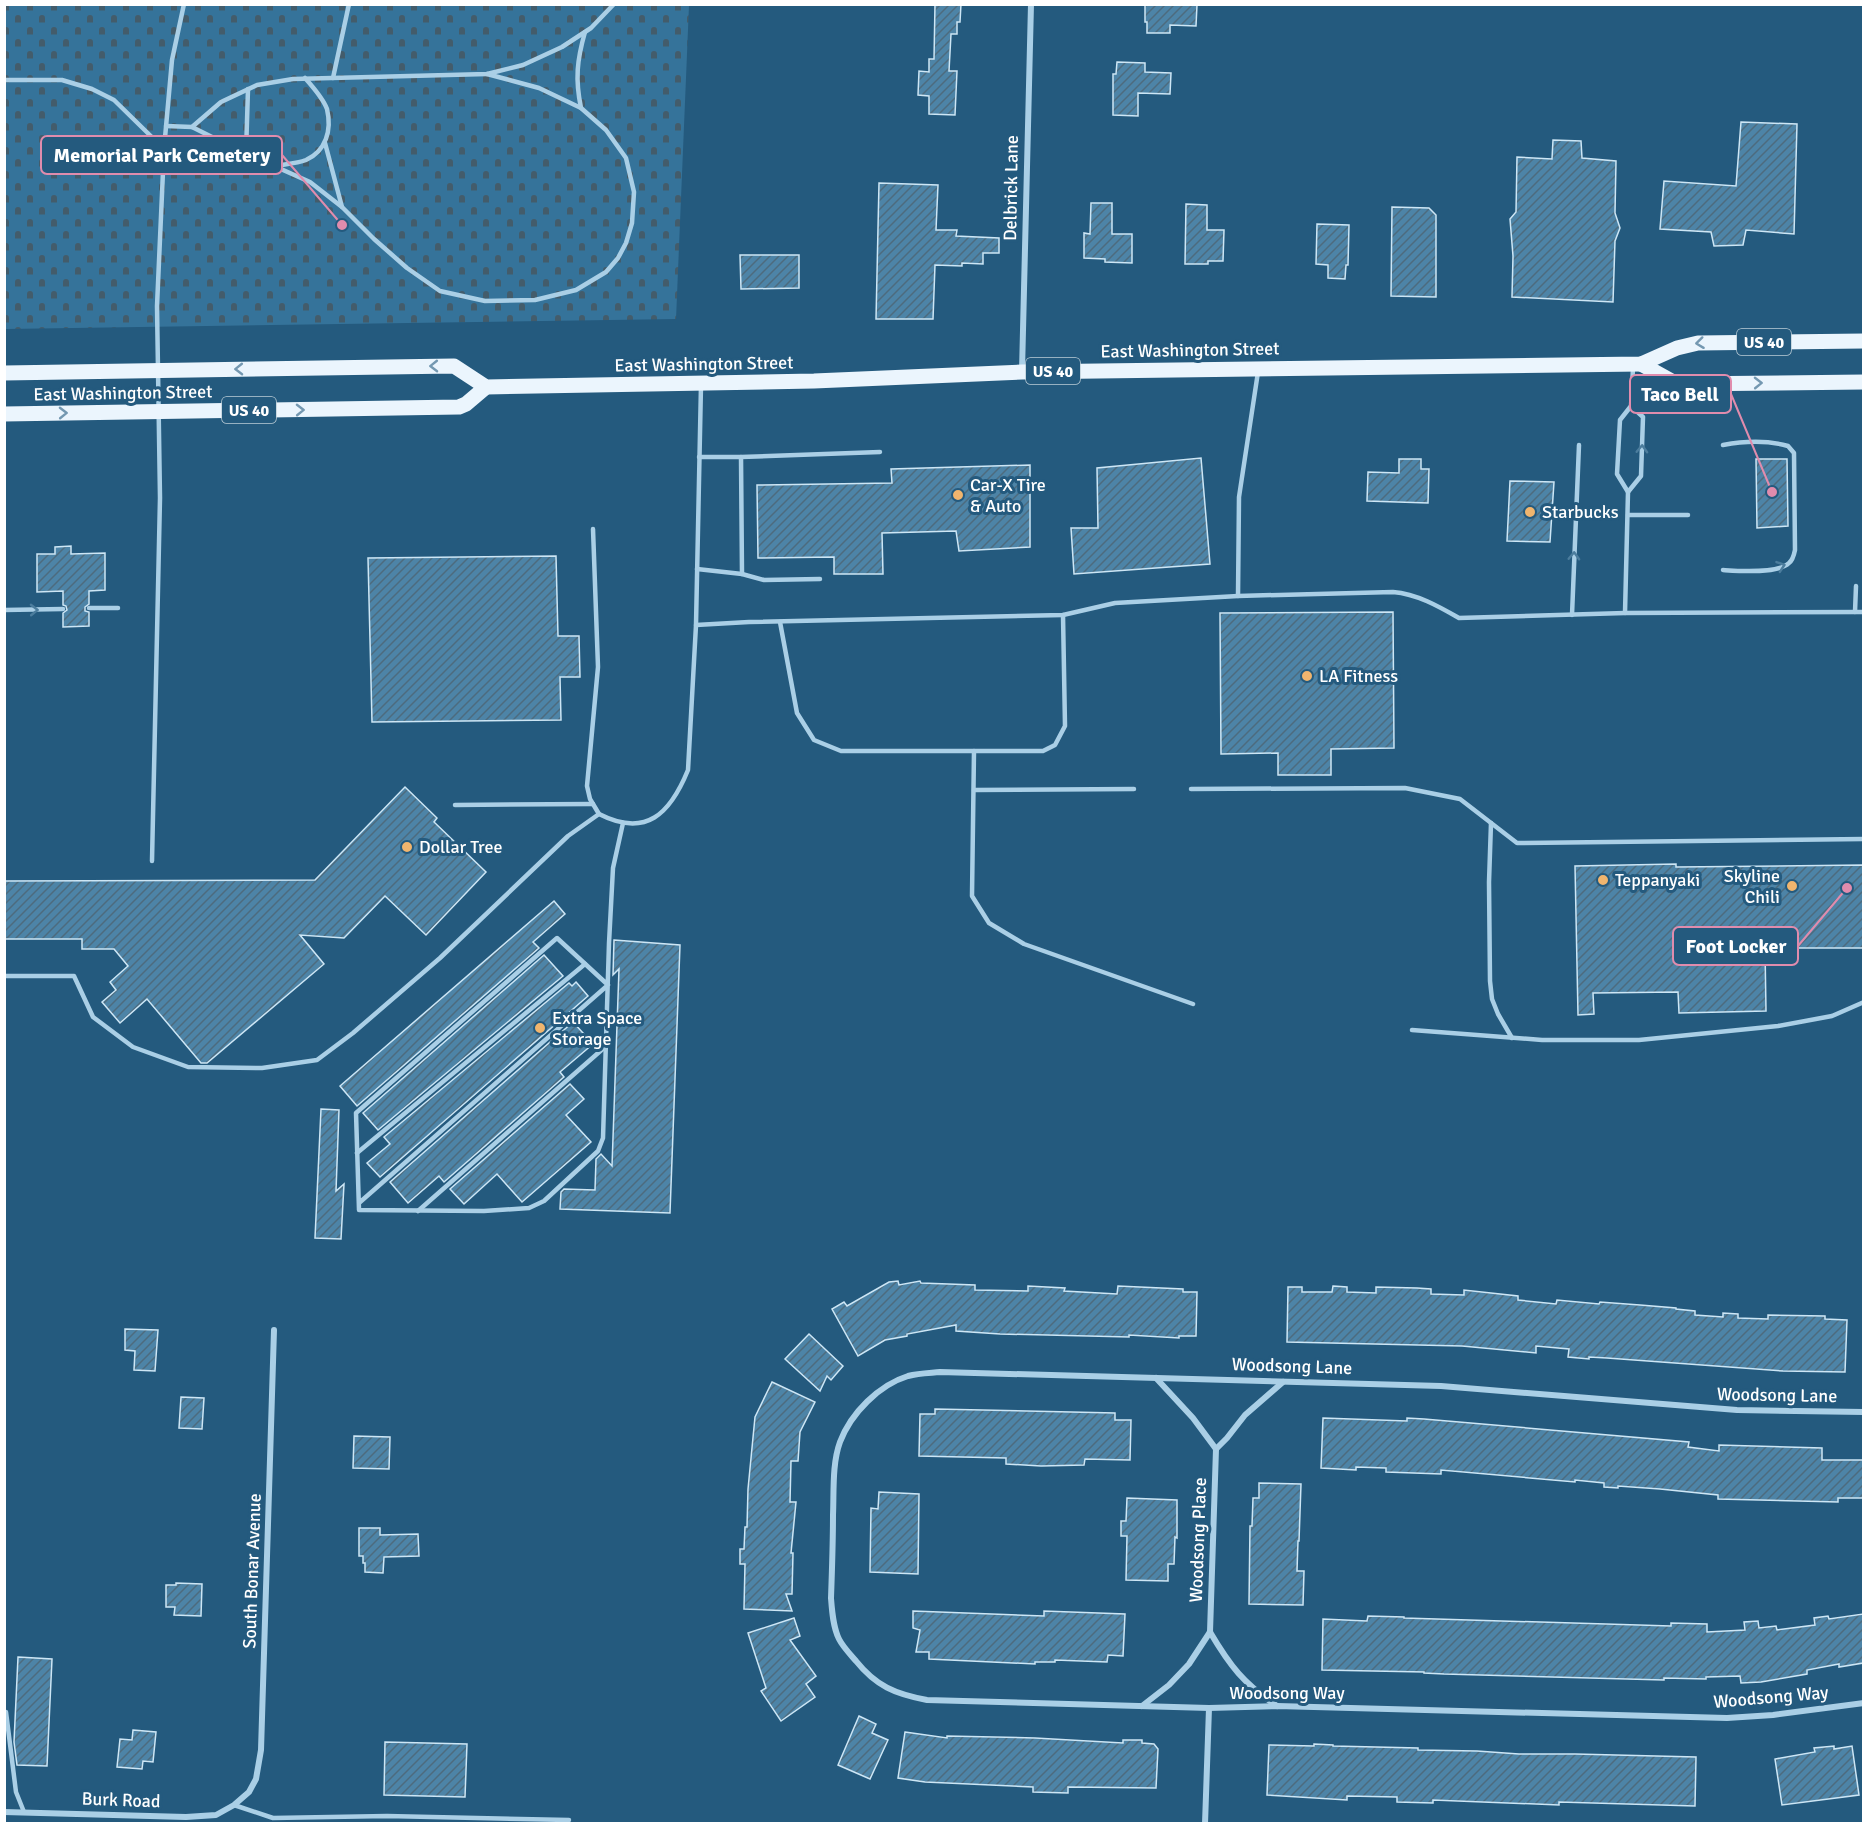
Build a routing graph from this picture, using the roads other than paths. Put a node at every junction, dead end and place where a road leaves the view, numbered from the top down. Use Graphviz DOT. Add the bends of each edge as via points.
graph roads {
  1 [pos="184,4"];
  2 [pos="349,4"];
  3 [pos="614,4"];
  4 [pos="1031,4"];
  5 [pos="585,32"];
  6 [pos="487,74"];
  7 [pos="305,78"];
  8 [pos="333,78"];
  9 [pos="4,80"];
  10 [pos="248,89"];
  11 [pos="581,108"];
  12 [pos="166,126"];
  13 [pos="192,127"];
  14 [pos="325,143"];
  15 [pos="164,149"];
  16 [pos="246,153"];
  17 [pos="274,166"];
  18 [pos="342,207"];
  19 [pos="1863,341"];
  20 [pos="1637,364"];
  21 [pos="1258,369"];
  22 [pos="159,370"];
  23 [pos="1022,372"];
  24 [pos="4,373"];
  25 [pos="1863,382"];
  26 [pos="701,383"];
  27 [pos="486,387"];
  28 [pos="1631,406"];
  29 [pos="159,412"];
  30 [pos="4,414"];
  31 [pos="1580,445"];
  32 [pos="1723,445"];
  33 [pos="880,452"];
  34 [pos="699,457"];
  35 [pos="741,457"];
  36 [pos="1628,492"];
  37 [pos="1628,515"];
  38 [pos="1688,515"];
  39 [pos="593,528"];
  40 [pos="697,569"];
  41 [pos="1723,570"];
  42 [pos="742,574"];
  43 [pos="820,579"];
  44 [pos="1856,586"];
  45 [pos="1238,596"];
  46 [pos="89,608"];
  47 [pos="118,608"];
  48 [pos="63,609"];
  49 [pos="4,610"];
  50 [pos="1855,612"];
  51 [pos="1863,612"];
  52 [pos="1625,613"];
  53 [pos="1063,615"];
  54 [pos="1572,615"];
  55 [pos="780,621"];
  56 [pos="696,626"];
  57 [pos="974,751"];
  58 [pos="1134,789"];
  59 [pos="1191,789"];
  60 [pos="974,790"];
  61 [pos="593,804"];
  62 [pos="454,805"];
  63 [pos="599,814"];
  64 [pos="623,823"];
  65 [pos="1491,824"];
  66 [pos="1863,839"];
  67 [pos="152,861"];
  68 [pos="585,964"];
  69 [pos="4,976"];
  70 [pos="608,985"];
  71 [pos="1863,1002"];
  72 [pos="1193,1004"];
  73 [pos="1412,1030"];
  74 [pos="1512,1038"];
  75 [pos="605,1046"];
  76 [pos="357,1153"];
  77 [pos="359,1203"];
  78 [pos="418,1211"];
  79 [pos="274,1330"];
  80 [pos="1156,1378"];
  81 [pos="1284,1381"];
  82 [pos="1863,1412"];
  83 [pos="1216,1449"];
  84 [pos="833,1534"];
  85 [pos="1210,1632"];
  86 [pos="1863,1703"];
  87 [pos="1142,1706"];
  88 [pos="1277,1706"];
  89 [pos="1209,1708"];
  90 [pos="4,1712"];
  91 [pos="234,1805"];
  92 [pos="4,1812"];
  93 [pos="24,1812"];
  94 [pos="569,1820"];
  95 [pos="1205,1824"];
  1 -- 12 [label="lane" via="172,60"];
  2 -- 8 [label="lane"];
  3 -- 5 [label="lane"];
  4 -- 23 [label="street, Delbrick Lane"];
  5 -- 6 [label="lane" via="523,65"];
  5 -- 11 [label="lane" via="577,73"];
  6 -- 8 [label="lane"];
  6 -- 11 [label="lane" via="539,88"];
  7 -- 8 [label="lane"];
  7 -- 10 [label="lane"];
  7 -- 14 [label="lane" via="326,108 329,128"];
  9 -- 15 [label="lane" via="62,80 92,89 114,100"];
  10 -- 13 [label="lane" via="221,102"];
  10 -- 16 [label="lane"];
  11 -- 18 [label="lane" via="606,130 626,158 634,192 632,223 618,258 606,272 576,290 536,300 485,301 440,291 407,268"];
  12 -- 13 [label="lane"];
  12 -- 15 [label="lane"];
  13 -- 16 [label="lane"];
  14 -- 17 [label="lane" via="317,154 304,161"];
  14 -- 18 [label="lane"];
  15 -- 22 [label="lane" via="157,306"];
  16 -- 17 [label="lane"];
  17 -- 18 [label="lane" via="310,182"];
  19 -- 20 [label="main road, East Washington Street / US 40, one-way" via="1698,343"];
  20 -- 21 [label="main road, East Washington Street / US 40"];
  20 -- 25 [label="main road, East Washington Street / US 40, one-way" via="1677,384"];
  20 -- 28 [label="lane"];
  21 -- 23 [label="main road, East Washington Street / US 40"];
  21 -- 45 [label="lane" via="1239,497"];
  22 -- 24 [label="main road, East Washington Street"];
  27 -- 22 [label="main road, East Washington Street, one-way" via="454,366"];
  22 -- 29 [label="lane"];
  23 -- 26 [label="main road, East Washington Street / US 40"];
  26 -- 27 [label="main road, East Washington Street / US 40"];
  26 -- 34 [label="lane"];
  29 -- 27 [label="main road, East Washington Street / US 40, one-way" via="459,407"];
  28 -- 36 [label="lane" via="1620,420 1617,474"];
  36 -- 28 [label="lane, one-way" via="1641,476 1643,417"];
  30 -- 29 [label="main road, East Washington Street / US 40, one-way"];
  29 -- 67 [label="lane"];
  54 -- 31 [label="lane, one-way"];
  41 -- 32 [label="lane, one-way" via="1783,568 1791,562 1795,550 1794,453 1788,446 1772,442"];
  33 -- 35 [label="lane"];
  34 -- 35 [label="lane"];
  34 -- 40 [label="lane"];
  35 -- 42 [label="lane"];
  36 -- 37 [label="lane"];
  37 -- 38 [label="lane"];
  37 -- 52 [label="lane"];
  39 -- 61 [label="lane" via="598,668 586,786"];
  40 -- 42 [label="lane"];
  40 -- 56 [label="lane"];
  42 -- 43 [label="lane" via="764,580"];
  44 -- 50 [label="lane"];
  45 -- 53 [label="lane" via="1115,603"];
  45 -- 54 [label="lane" via="1393,592 1436,604 1459,618"];
  46 -- 47 [label="lane"];
  49 -- 48 [label="lane, one-way"];
  50 -- 51 [label="lane"];
  50 -- 52 [label="lane"];
  52 -- 54 [label="lane"];
  53 -- 55 [label="lane"];
  53 -- 57 [label="lane" via="1065,726 1055,745 1043,751"];
  55 -- 56 [label="lane"];
  55 -- 57 [label="lane" via="797,713 814,740 841,752"];
  56 -- 64 [label="lane" via="687,770 680,789 657,816 640,824"];
  57 -- 60 [label="lane"];
  58 -- 60 [label="lane"];
  59 -- 65 [label="lane" via="1405,788 1460,799"];
  60 -- 72 [label="lane" via="972,896 989,923 1024,944"];
  61 -- 62 [label="lane"];
  61 -- 63 [label="lane"];
  63 -- 64 [label="lane"];
  63 -- 69 [label="lane" via="568,836 440,958 316,1060 262,1068 188,1067 133,1047 93,1017 74,976"];
  64 -- 70 [label="lane" via="613,868"];
  65 -- 66 [label="lane" via="1517,843"];
  65 -- 74 [label="lane" via="1490,981 1492,999"];
  68 -- 70 [label="lane"];
  68 -- 76 [label="lane"];
  68 -- 76 [label="lane" via="557,938 356,1113"];
  70 -- 75 [label="lane"];
  70 -- 77 [label="lane"];
  71 -- 74 [label="lane" via="1832,1016 1778,1026 1639,1041"];
  73 -- 74 [label="lane"];
  75 -- 78 [label="lane"];
  75 -- 78 [label="lane" via="603,1138 598,1151 544,1201 529,1208"];
  76 -- 77 [label="lane"];
  77 -- 78 [label="lane" via="359,1210"];
  79 -- 91 [label="street, South Bonar Avenue" via="261,1750 256,1779 249,1792"];
  80 -- 81 [label="street, Woodsong Lane"];
  80 -- 83 [label="street"];
  80 -- 84 [label="street, Woodsong Lane" via="940,1372 908,1376 895,1382 865,1404 840,1443 834,1475"];
  81 -- 82 [label="street, Woodsong Lane" via="1441,1386 1737,1410"];
  81 -- 83 [label="street" via="1245,1415"];
  83 -- 85 [label="street, Woodsong Place"];
  84 -- 87 [label="street, Woodsong Way" via="831,1598 838,1638 876,1682 909,1697 927,1700"];
  85 -- 87 [label="street" via="1169,1685"];
  85 -- 88 [label="street" via="1236,1672"];
  86 -- 88 [label="street, Woodsong Way" via="1727,1718"];
  87 -- 89 [label="street, Woodsong Way"];
  88 -- 89 [label="street, Woodsong Way"];
  89 -- 95 [label="street"];
  90 -- 93 [label="lane" via="16,1792"];
  91 -- 93 [label="street, Burk Road" via="216,1815 186,1817"];
  91 -- 94 [label="lane" via="273,1818"];
  92 -- 93 [label="street, Burk Road"];
}
